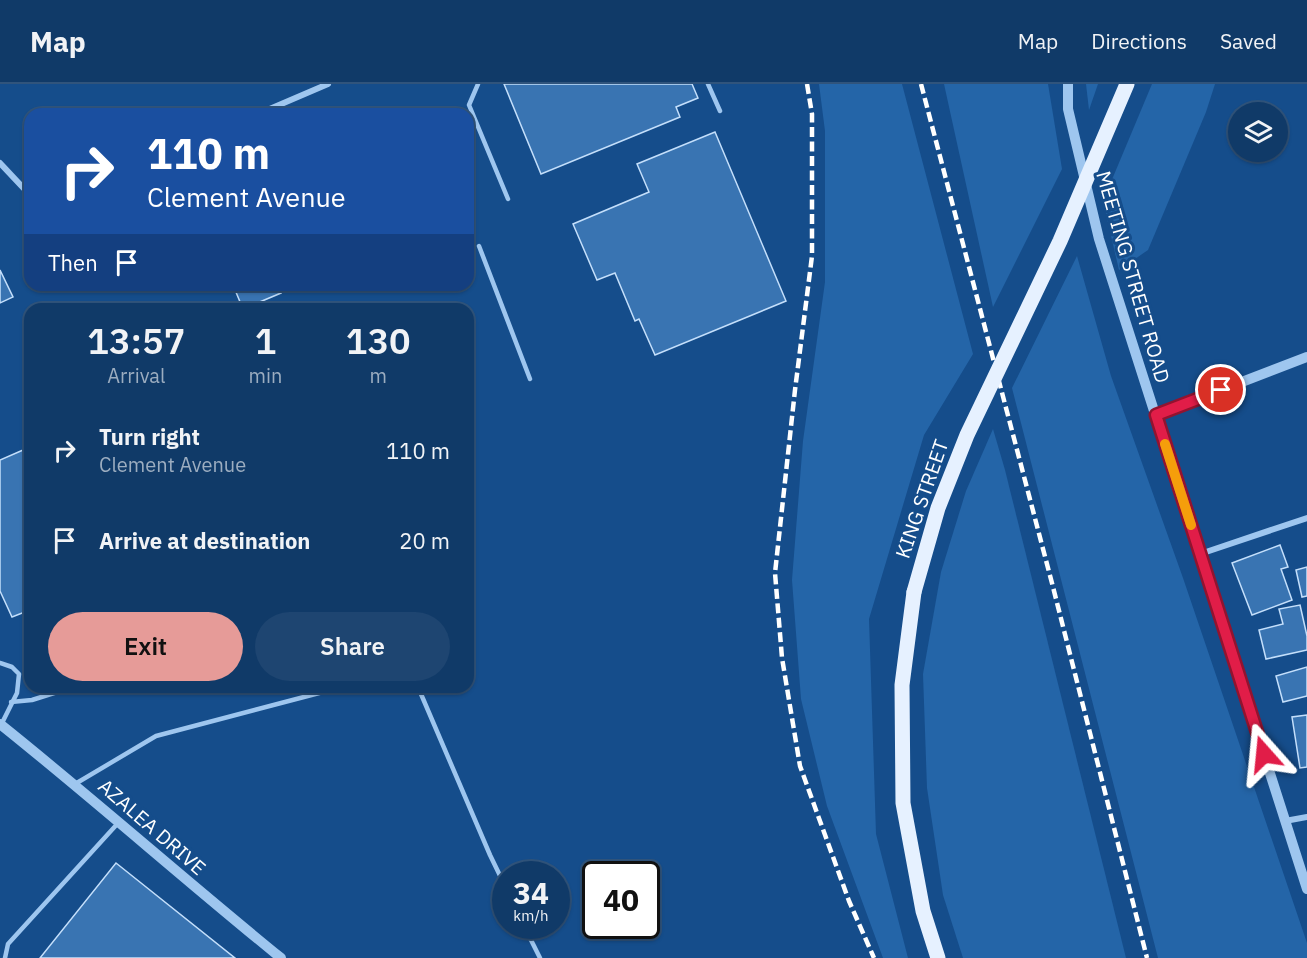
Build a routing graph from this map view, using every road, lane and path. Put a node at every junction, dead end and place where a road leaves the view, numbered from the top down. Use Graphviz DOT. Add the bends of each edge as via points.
graph roads {
  1 [pos="327,84"];
  2 [pos="478,84"];
  3 [pos="708,84"];
  4 [pos="1068,84"];
  5 [pos="1127,84"];
  6 [pos="272,108"];
  7 [pos="470,108"];
  8 [pos="720,111"];
  9 [pos="474,117"];
  10 [pos="0,163"];
  11 [pos="24,189"];
  12 [pos="508,199"];
  13 [pos="479,246"];
  14 [pos="1307,357"];
  15 [pos="530,379"];
  16 [pos="1156,415"];
  17 [pos="1307,518"];
  18 [pos="1200,554"];
  19 [pos="0,663"];
  20 [pos="52,693"];
  21 [pos="319,693"];
  22 [pos="421,693"];
  23 [pos="11,702"];
  24 [pos="1,724"];
  25 [pos="75,784"];
  26 [pos="1307,817"];
  27 [pos="1285,821"];
  28 [pos="119,822"];
  29 [pos="493,861"];
  30 [pos="1307,889"];
  31 [pos="530,939"];
  32 [pos="5,958"];
  33 [pos="281,958"];
  34 [pos="540,958"];
  35 [pos="938,958"];
  1 -- 6 [label="street"];
  2 -- 7 [label="lane"];
  3 -- 8 [label="lane"];
  4 -- 16 [label="street, MEETING STREET ROAD" via="1068,109 1099,239"];
  5 -- 35 [label="main road, KING STREET, bridge" via="1060,241 967,435 938,508 914,592 902,685 903,803 923,911"];
  9 -- 12 [label="lane"];
  10 -- 11 [label="street"];
  13 -- 15 [label="lane"];
  14 -- 16 [label="street"];
  16 -- 18 [label="street, MEETING STREET ROAD"];
  17 -- 18 [label="street"];
  18 -- 27 [label="street, MEETING STREET ROAD"];
  19 -- 23 [label="lane" via="19,674 17,693"];
  20 -- 23 [label="lane"];
  21 -- 25 [label="lane" via="156,736"];
  22 -- 29 [label="lane"];
  23 -- 24 [label="lane"];
  24 -- 25 [label="street, AZALEA DRIVE"];
  25 -- 28 [label="street, AZALEA DRIVE"];
  26 -- 27 [label="street"];
  27 -- 30 [label="street, MEETING STREET ROAD"];
  28 -- 32 [label="lane" via="8,944"];
  28 -- 33 [label="street, AZALEA DRIVE"];
  31 -- 34 [label="lane"];
}
